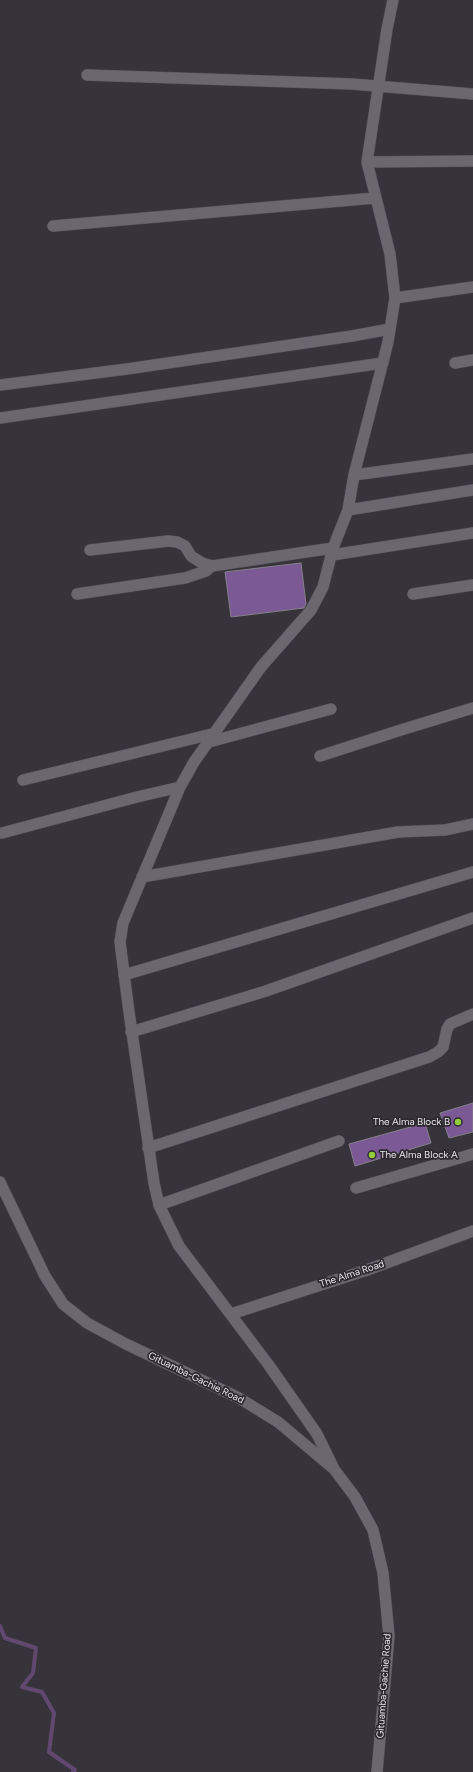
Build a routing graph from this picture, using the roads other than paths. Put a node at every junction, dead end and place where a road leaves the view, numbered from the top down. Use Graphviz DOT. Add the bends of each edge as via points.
graph roads {
  1 [pos="393,0"];
  2 [pos="87,75"];
  3 [pos="378,86"];
  4 [pos="473,94"];
  5 [pos="473,161"];
  6 [pos="366,162"];
  7 [pos="375,198"];
  8 [pos="53,226"];
  9 [pos="473,287"];
  10 [pos="395,298"];
  11 [pos="390,329"];
  12 [pos="473,360"];
  13 [pos="383,363"];
  14 [pos="455,363"];
  15 [pos="0,385"];
  16 [pos="0,418"];
  17 [pos="473,459"];
  18 [pos="354,475"];
  19 [pos="473,490"];
  20 [pos="348,510"];
  21 [pos="473,533"];
  22 [pos="90,550"];
  23 [pos="332,552"];
  24 [pos="212,566"];
  25 [pos="473,585"];
  26 [pos="77,594"];
  27 [pos="413,594"];
  28 [pos="473,708"];
  29 [pos="331,709"];
  30 [pos="212,737"];
  31 [pos="320,756"];
  32 [pos="23,780"];
  33 [pos="180,787"];
  34 [pos="473,824"];
  35 [pos="2,833"];
  36 [pos="473,872"];
  37 [pos="142,876"];
  38 [pos="473,918"];
  39 [pos="124,975"];
  40 [pos="473,1014"];
  41 [pos="131,1032"];
  42 [pos="339,1141"];
  43 [pos="148,1148"];
  44 [pos="473,1154"];
  45 [pos="0,1182"];
  46 [pos="356,1188"];
  47 [pos="159,1205"];
  48 [pos="473,1231"];
  49 [pos="231,1314"];
  50 [pos="334,1469"];
  51 [pos="377,1772"];
  1 -- 3 [label="street"];
  2 -- 3 [label="street"];
  3 -- 4 [label="street"];
  3 -- 6 [label="street"];
  5 -- 6 [label="street"];
  6 -- 7 [label="street"];
  7 -- 8 [label="street"];
  7 -- 10 [label="street" via="390,254"];
  9 -- 10 [label="street"];
  10 -- 11 [label="street"];
  11 -- 13 [label="street"];
  11 -- 15 [label="street" via="128,369"];
  12 -- 14 [label="street"];
  13 -- 16 [label="street"];
  13 -- 18 [label="street"];
  17 -- 18 [label="street"];
  18 -- 20 [label="street"];
  19 -- 20 [label="street"];
  20 -- 23 [label="street"];
  21 -- 23 [label="street"];
  22 -- 24 [label="street" via="177,542 185,546 191,556"];
  23 -- 24 [label="street"];
  23 -- 30 [label="street" via="323,587 311,610 261,667"];
  24 -- 26 [label="street" via="206,571 185,578"];
  25 -- 27 [label="street"];
  28 -- 31 [label="street"];
  29 -- 30 [label="street"];
  30 -- 32 [label="street"];
  30 -- 33 [label="street"];
  33 -- 35 [label="street" via="129,798"];
  33 -- 37 [label="street"];
  34 -- 37 [label="street" via="445,830 398,832"];
  36 -- 39 [label="street"];
  37 -- 39 [label="street" via="123,923 120,942"];
  38 -- 41 [label="street" via="266,991"];
  39 -- 41 [label="street"];
  40 -- 43 [label="street" via="450,1024 443,1047 429,1057"];
  41 -- 43 [label="street"];
  42 -- 47 [label="street"];
  43 -- 47 [label="street"];
  44 -- 46 [label="street"];
  45 -- 50 [label="street, Gituamba-Gachie Road" via="45,1276 63,1304 87,1323 126,1344 239,1398 278,1422"];
  47 -- 49 [label="street" via="179,1246"];
  48 -- 49 [label="street, The Alma Road" via="366,1270"];
  49 -- 50 [label="street" via="317,1434"];
  50 -- 51 [label="street, Gituamba-Gachie Road" via="355,1497 373,1530 383,1573 389,1636"];
}
